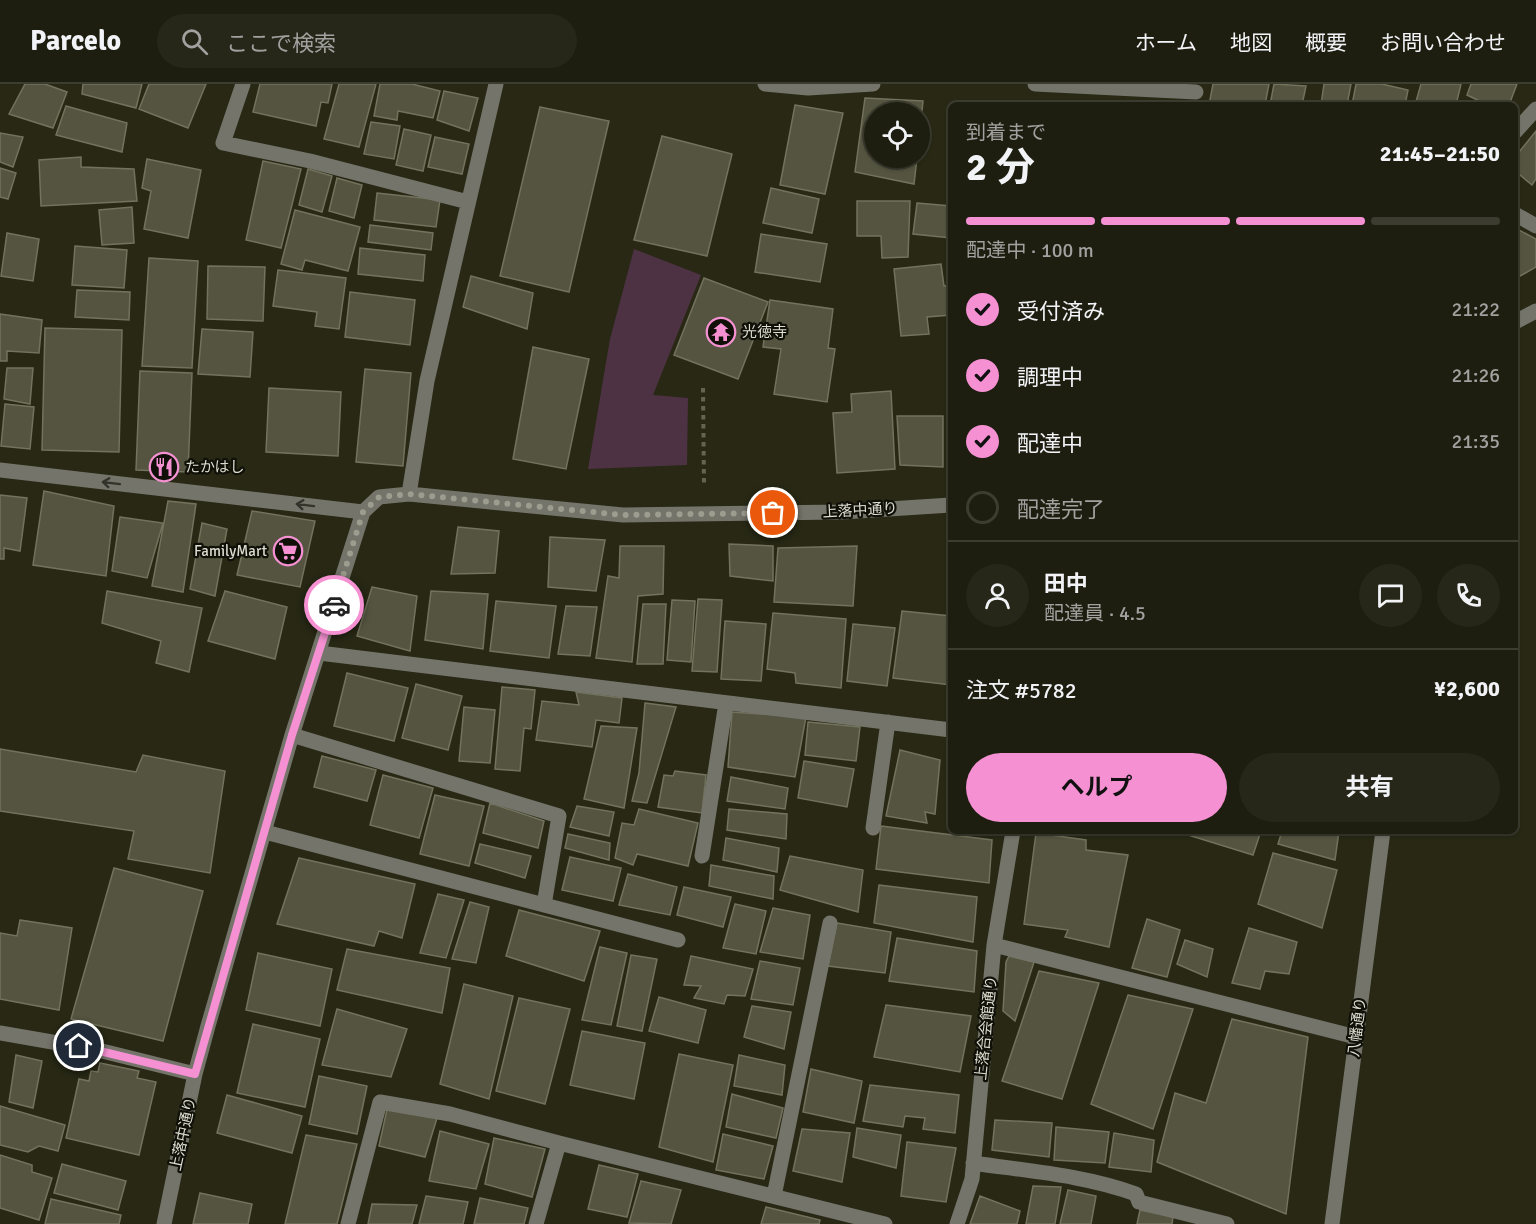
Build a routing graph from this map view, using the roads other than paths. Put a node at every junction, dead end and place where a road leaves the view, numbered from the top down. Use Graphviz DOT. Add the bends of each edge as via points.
graph roads {
  1 [pos="243,84"];
  2 [pos="496,84"];
  3 [pos="765,84"];
  4 [pos="873,84"];
  5 [pos="1035,84"];
  6 [pos="848,85"];
  7 [pos="1196,94"];
  8 [pos="1536,109"];
  9 [pos="1518,129"];
  10 [pos="468,202"];
  11 [pos="1518,216"];
  12 [pos="1536,226"];
  13 [pos="1536,311"];
  14 [pos="1518,320"];
  15 [pos="0,470"];
  16 [pos="409,494"];
  17 [pos="948,505"];
  18 [pos="363,512"];
  19 [pos="318,653"];
  20 [pos="726,703"];
  21 [pos="888,722"];
  22 [pos="948,730"];
  23 [pos="292,735"];
  24 [pos="873,828"];
  25 [pos="265,832"];
  26 [pos="1012,834"];
  27 [pos="1383,834"];
  28 [pos="702,856"];
  29 [pos="544,905"];
  30 [pos="830,923"];
  31 [pos="678,940"];
  32 [pos="994,945"];
  33 [pos="0,1033"];
  34 [pos="1356,1037"];
  35 [pos="195,1074"];
  36 [pos="559,1143"];
  37 [pos="973,1164"];
  38 [pos="774,1196"];
  39 [pos="164,1224"];
  40 [pos="348,1224"];
  41 [pos="536,1224"];
  42 [pos="885,1224"];
  43 [pos="957,1224"];
  44 [pos="1227,1224"];
  45 [pos="1332,1224"];
  1 -- 10 [label="street" via="224,143 310,160"];
  2 -- 10 [label="street"];
  3 -- 6 [label="street" via="808,88"];
  4 -- 6 [label="street"];
  5 -- 7 [label="street"];
  8 -- 9 [label="street"];
  10 -- 16 [label="street" via="427,381"];
  11 -- 12 [label="street"];
  13 -- 14 [label="street"];
  18 -- 15 [label="street, one-way"];
  16 -- 17 [label="street, 上落中通り" via="623,515 842,512"];
  16 -- 18 [label="street, 上落中通り" via="379,497"];
  18 -- 19 [label="street, 上落中通り"];
  19 -- 20 [label="street"];
  19 -- 23 [label="street, 上落中通り"];
  20 -- 21 [label="street"];
  20 -- 28 [label="street"];
  21 -- 22 [label="street"];
  21 -- 24 [label="street"];
  23 -- 25 [label="street, 上落中通り"];
  23 -- 29 [label="street" via="559,816"];
  25 -- 29 [label="street"];
  25 -- 35 [label="street, 上落中通り"];
  26 -- 32 [label="street, 上落合会館通り"];
  27 -- 34 [label="street, 八幡通り"];
  29 -- 31 [label="street"];
  30 -- 38 [label="street"];
  32 -- 34 [label="street"];
  32 -- 37 [label="street, 上落合会館通り"];
  33 -- 35 [label="street" via="98,1050"];
  34 -- 45 [label="street, 八幡通り"];
  35 -- 39 [label="street, 上落中通り"];
  36 -- 38 [label="street"];
  36 -- 40 [label="street" via="450,1114 380,1102"];
  36 -- 41 [label="street"];
  37 -- 43 [label="street, 上落合会館通り"];
  37 -- 44 [label="street" via="1118,1187 1137,1194 1139,1202"];
  38 -- 42 [label="street"];
}
